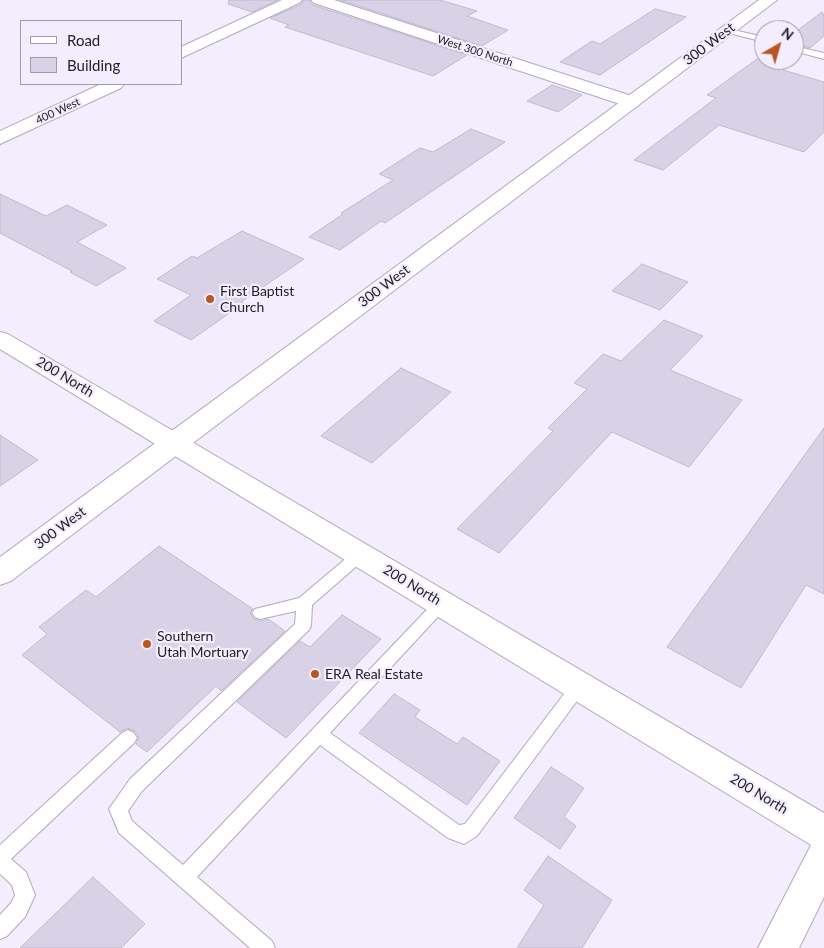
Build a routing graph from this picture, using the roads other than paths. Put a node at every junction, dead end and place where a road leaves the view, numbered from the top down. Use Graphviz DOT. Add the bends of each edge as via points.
graph roads {
  1 [pos="294,0"];
  2 [pos="319,0"];
  3 [pos="769,0"];
  4 [pos="728,30"];
  5 [pos="754,37"];
  6 [pos="804,51"];
  7 [pos="182,53"];
  8 [pos="824,56"];
  9 [pos="113,85"];
  10 [pos="632,102"];
  11 [pos="0,138"];
  12 [pos="0,339"];
  13 [pos="175,442"];
  14 [pos="361,554"];
  15 [pos="0,573"];
  16 [pos="304,603"];
  17 [pos="442,603"];
  18 [pos="260,613"];
  19 [pos="580,686"];
  20 [pos="318,734"];
  21 [pos="128,738"];
  22 [pos="824,833"];
  23 [pos="0,857"];
  24 [pos="824,858"];
  25 [pos="0,862"];
  26 [pos="183,878"];
  27 [pos="0,929"];
  28 [pos="265,948"];
  29 [pos="778,948"];
  1 -- 7 [label="street"];
  2 -- 10 [label="street, West 300 North"];
  3 -- 4 [label="street, 300 West"];
  4 -- 5 [label="lane"];
  4 -- 10 [label="street, 300 West"];
  6 -- 8 [label="lane"];
  9 -- 11 [label="street, 400 West"];
  10 -- 13 [label="street, 300 West"];
  12 -- 13 [label="street, 200 North"];
  13 -- 14 [label="street, 200 North"];
  13 -- 15 [label="street, 300 West"];
  14 -- 16 [label="lane"];
  14 -- 17 [label="street, 200 North"];
  16 -- 18 [label="lane"];
  16 -- 26 [label="lane" via="303,626 136,785 118,810 124,827"];
  17 -- 19 [label="street, 200 North"];
  17 -- 20 [label="lane"];
  19 -- 20 [label="lane" via="464,835 454,832"];
  19 -- 22 [label="street, 200 North"];
  20 -- 26 [label="lane"];
  21 -- 23 [label="lane"];
  24 -- 29 [label="street"];
  25 -- 27 [label="lane" via="19,879 25,895 18,910"];
  26 -- 28 [label="lane"];
}
